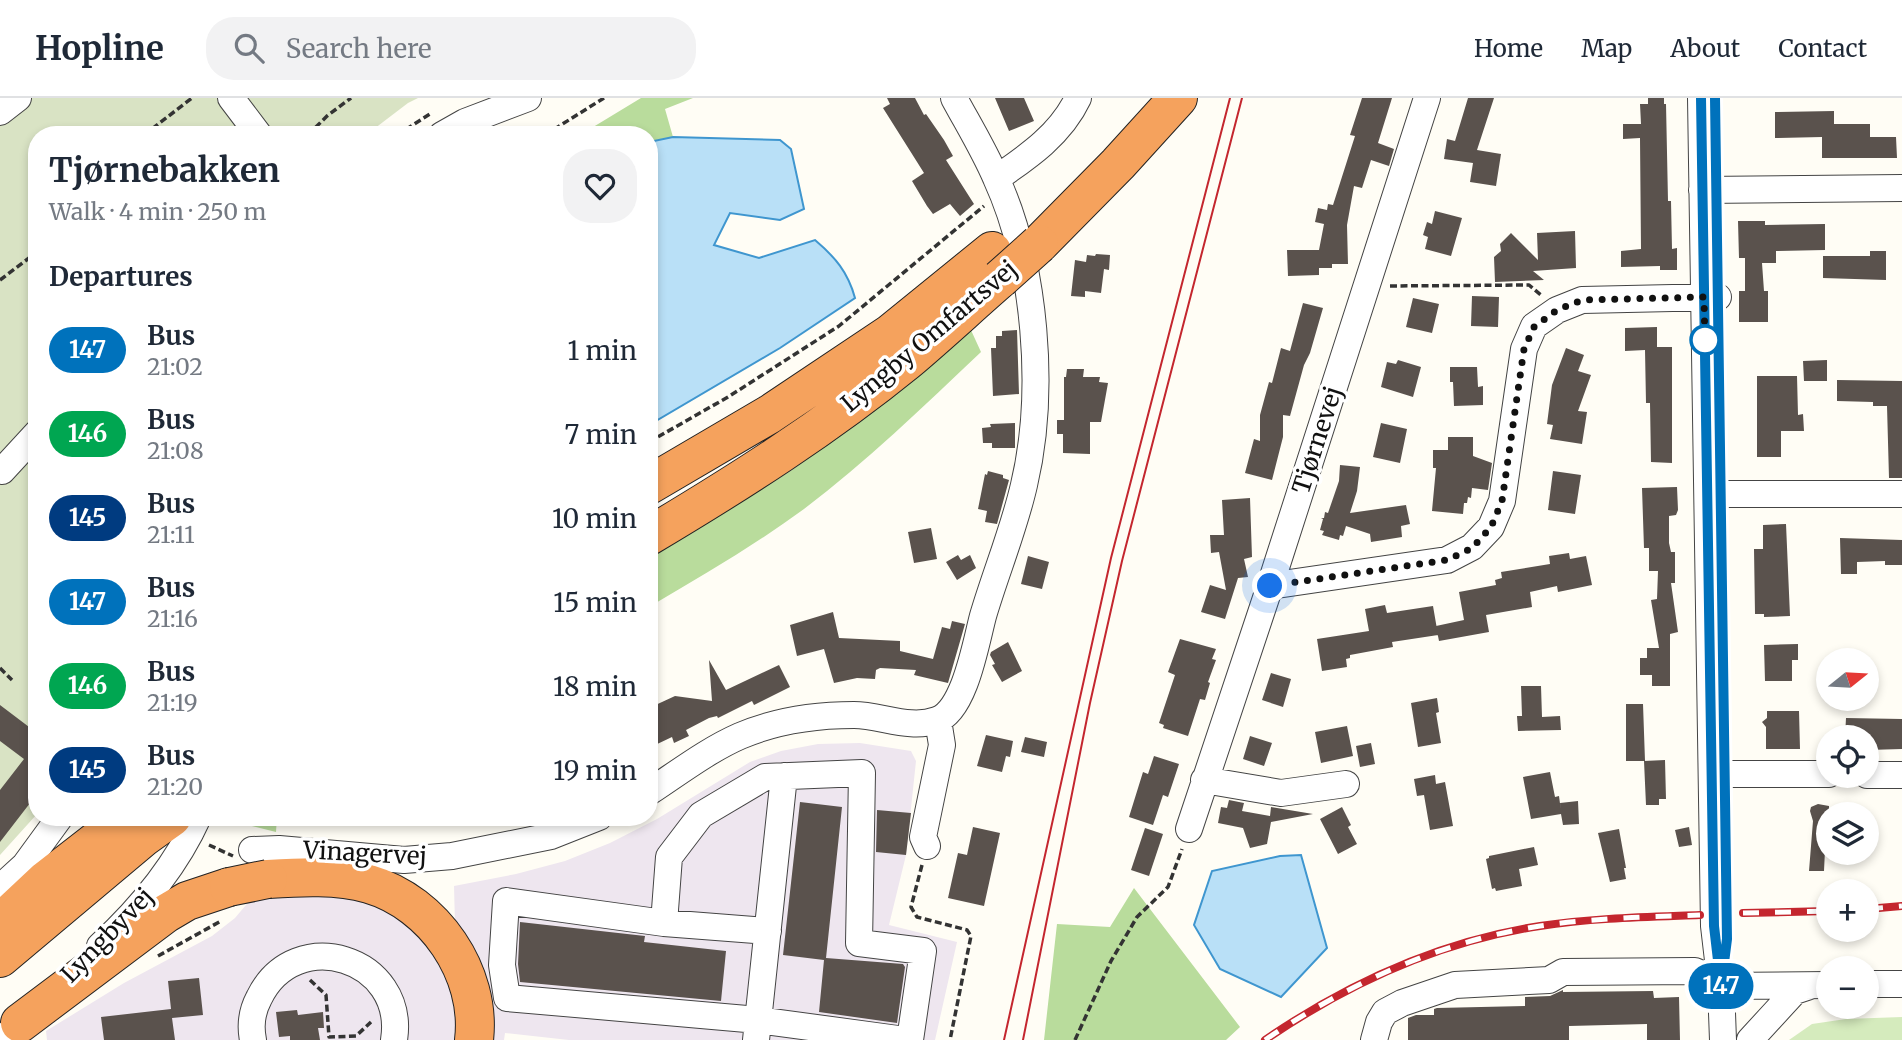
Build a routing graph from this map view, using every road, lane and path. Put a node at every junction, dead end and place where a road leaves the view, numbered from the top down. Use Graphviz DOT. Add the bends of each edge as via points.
graph roads {
  1 [pos="18,98"];
  2 [pos="192,98"];
  3 [pos="231,98"];
  4 [pos="351,98"];
  5 [pos="528,98"];
  6 [pos="604,98"];
  7 [pos="954,98"];
  8 [pos="1078,98"];
  9 [pos="1143,98"];
  10 [pos="1178,98"];
  11 [pos="1427,98"];
  12 [pos="1701,98"];
  13 [pos="1715,98"];
  14 [pos="502,108"];
  15 [pos="0,112"];
  16 [pos="156,126"];
  17 [pos="252,126"];
  18 [pos="317,126"];
  19 [pos="458,126"];
  20 [pos="479,126"];
  21 [pos="559,126"];
  22 [pos="999,185"];
  23 [pos="1902,188"];
  24 [pos="1709,190"];
  25 [pos="1032,232"];
  26 [pos="28,259"];
  27 [pos="996,265"];
  28 [pos="0,280"];
  29 [pos="1366,286"];
  30 [pos="1711,297"];
  31 [pos="1557,310"];
  32 [pos="770,414"];
  33 [pos="658,437"];
  34 [pos="28,443"];
  35 [pos="0,468"];
  36 [pos="658,469"];
  37 [pos="658,480"];
  38 [pos="1714,494"];
  39 [pos="1902,494"];
  40 [pos="658,531"];
  41 [pos="1270,586"];
  42 [pos="0,668"];
  43 [pos="12,680"];
  44 [pos="938,720"];
  45 [pos="1718,774"];
  46 [pos="1816,774"];
  47 [pos="1879,775"];
  48 [pos="1902,775"];
  49 [pos="784,776"];
  50 [pos="1204,780"];
  51 [pos="1346,784"];
  52 [pos="658,786"];
  53 [pos="53,826"];
  54 [pos="73,826"];
  55 [pos="115,826"];
  56 [pos="191,826"];
  57 [pos="576,826"];
  58 [pos="1189,829"];
  59 [pos="927,846"];
  60 [pos="260,865"];
  61 [pos="7,881"];
  62 [pos="664,923"];
  63 [pos="768,931"];
  64 [pos="3,947"];
  65 [pos="300,960"];
  66 [pos="1879,984"];
  67 [pos="1902,984"];
  68 [pos="1816,985"];
  69 [pos="1721,986"];
  70 [pos="1816,986"];
  71 [pos="394,1028"];
  72 [pos="757,1030"];
  73 [pos="11,1032"];
  74 [pos="342,1038"];
  75 [pos="253,1040"];
  76 [pos="474,1040"];
  77 [pos="908,1040"];
  78 [pos="1075,1040"];
  79 [pos="1374,1040"];
  80 [pos="1723,1040"];
  81 [pos="1750,1040"];
  1 -- 15 [label="street"];
  2 -- 16 [label="path"];
  3 -- 17 [label="street"];
  4 -- 18 [label="path"];
  5 -- 14 [label="street"];
  6 -- 21 [label="path"];
  7 -- 22 [label="street"];
  8 -- 22 [label="street" via="1058,131"];
  9 -- 25 [label="highway, Lyngby Omfartsvej"];
  10 -- 25 [label="highway, Lyngby Omfartsvej" via="1118,164"];
  11 -- 29 [label="street, Tjørnevej"];
  12 -- 24 [label="street"];
  13 -- 24 [label="street"];
  14 -- 19 [label="street"];
  14 -- 20 [label="street"];
  22 -- 33 [label="path" via="839,326"];
  22 -- 44 [label="street" via="1020,245 1031,308 1035,414 1024,485 965,682 951,710"];
  23 -- 24 [label="street"];
  24 -- 30 [label="street"];
  25 -- 27 [label="highway, Lyngby Omfartsvej, bridge"];
  26 -- 28 [label="path"];
  27 -- 32 [label="highway, Lyngby Omfartsvej"];
  27 -- 40 [label="highway, Lyngby Omfartsvej" via="906,361 806,436"];
  29 -- 31 [label="path" via="1529,285"];
  29 -- 41 [label="street, Tjørnevej"];
  30 -- 31 [label="street" via="1582,300"];
  30 -- 38 [label="street"];
  31 -- 41 [label="street" via="1534,327 1524,349 1502,501 1491,527 1472,548 1447,560"];
  32 -- 36 [label="highway"];
  32 -- 37 [label="highway, Lyngby Omfartsvej"];
  34 -- 35 [label="street" via="2,471"];
  38 -- 39 [label="street"];
  38 -- 45 [label="street"];
  41 -- 50 [label="street, Tjørnevej"];
  42 -- 43 [label="path"];
  44 -- 52 [label="street" via="910,723 856,715 774,724 739,736"];
  44 -- 59 [label="street" via="942,745 923,837"];
  45 -- 46 [label="street"];
  45 -- 69 [label="street" via="1714,939"];
  47 -- 48 [label="street"];
  49 -- 62 [label="street" via="765,777 701,815 669,857"];
  49 -- 63 [label="street"];
  49 -- 77 [label="street" via="862,773 859,943 923,951"];
  50 -- 51 [label="street" via="1281,793"];
  50 -- 58 [label="street, Tjørnevej"];
  53 -- 61 [label="street"];
  54 -- 61 [label="highway"];
  55 -- 64 [label="highway" via="46,880"];
  56 -- 60 [label="path" via="231,857"];
  56 -- 64 [label="highway" via="144,837"];
  56 -- 73 [label="street, Lyngbyvej" via="151,892"];
  57 -- 60 [label="street, Vinagervej" via="551,836 452,856 404,860 279,849"];
  58 -- 78 [label="path" via="1168,887 1137,917"];
  60 -- 73 [label="highway, bridge" via="229,887 165,914"];
  60 -- 76 [label="highway" via="369,884 397,895 426,916 451,944 468,981 476,1024"];
  62 -- 63 [label="street"];
  62 -- 72 [label="street" via="506,901 502,965 507,998"];
  63 -- 72 [label="street"];
  65 -- 71 [label="street" via="345,959 366,969 393,1006"];
  65 -- 74 [label="path" via="309,979 326,995 329,1037"];
  65 -- 75 [label="street" via="280,970 264,987 254,1007"];
  66 -- 67 [label="street"];
  68 -- 69 [label="street"];
  69 -- 79 [label="street" via="1695,971 1563,972 1549,980 1455,985 1385,1012"];
  69 -- 80 [label="street"];
  70 -- 81 [label="street" via="1796,991"];
  71 -- 74 [label="path" via="372,1021 356,1036"];
  72 -- 77 [label="street"];
}
